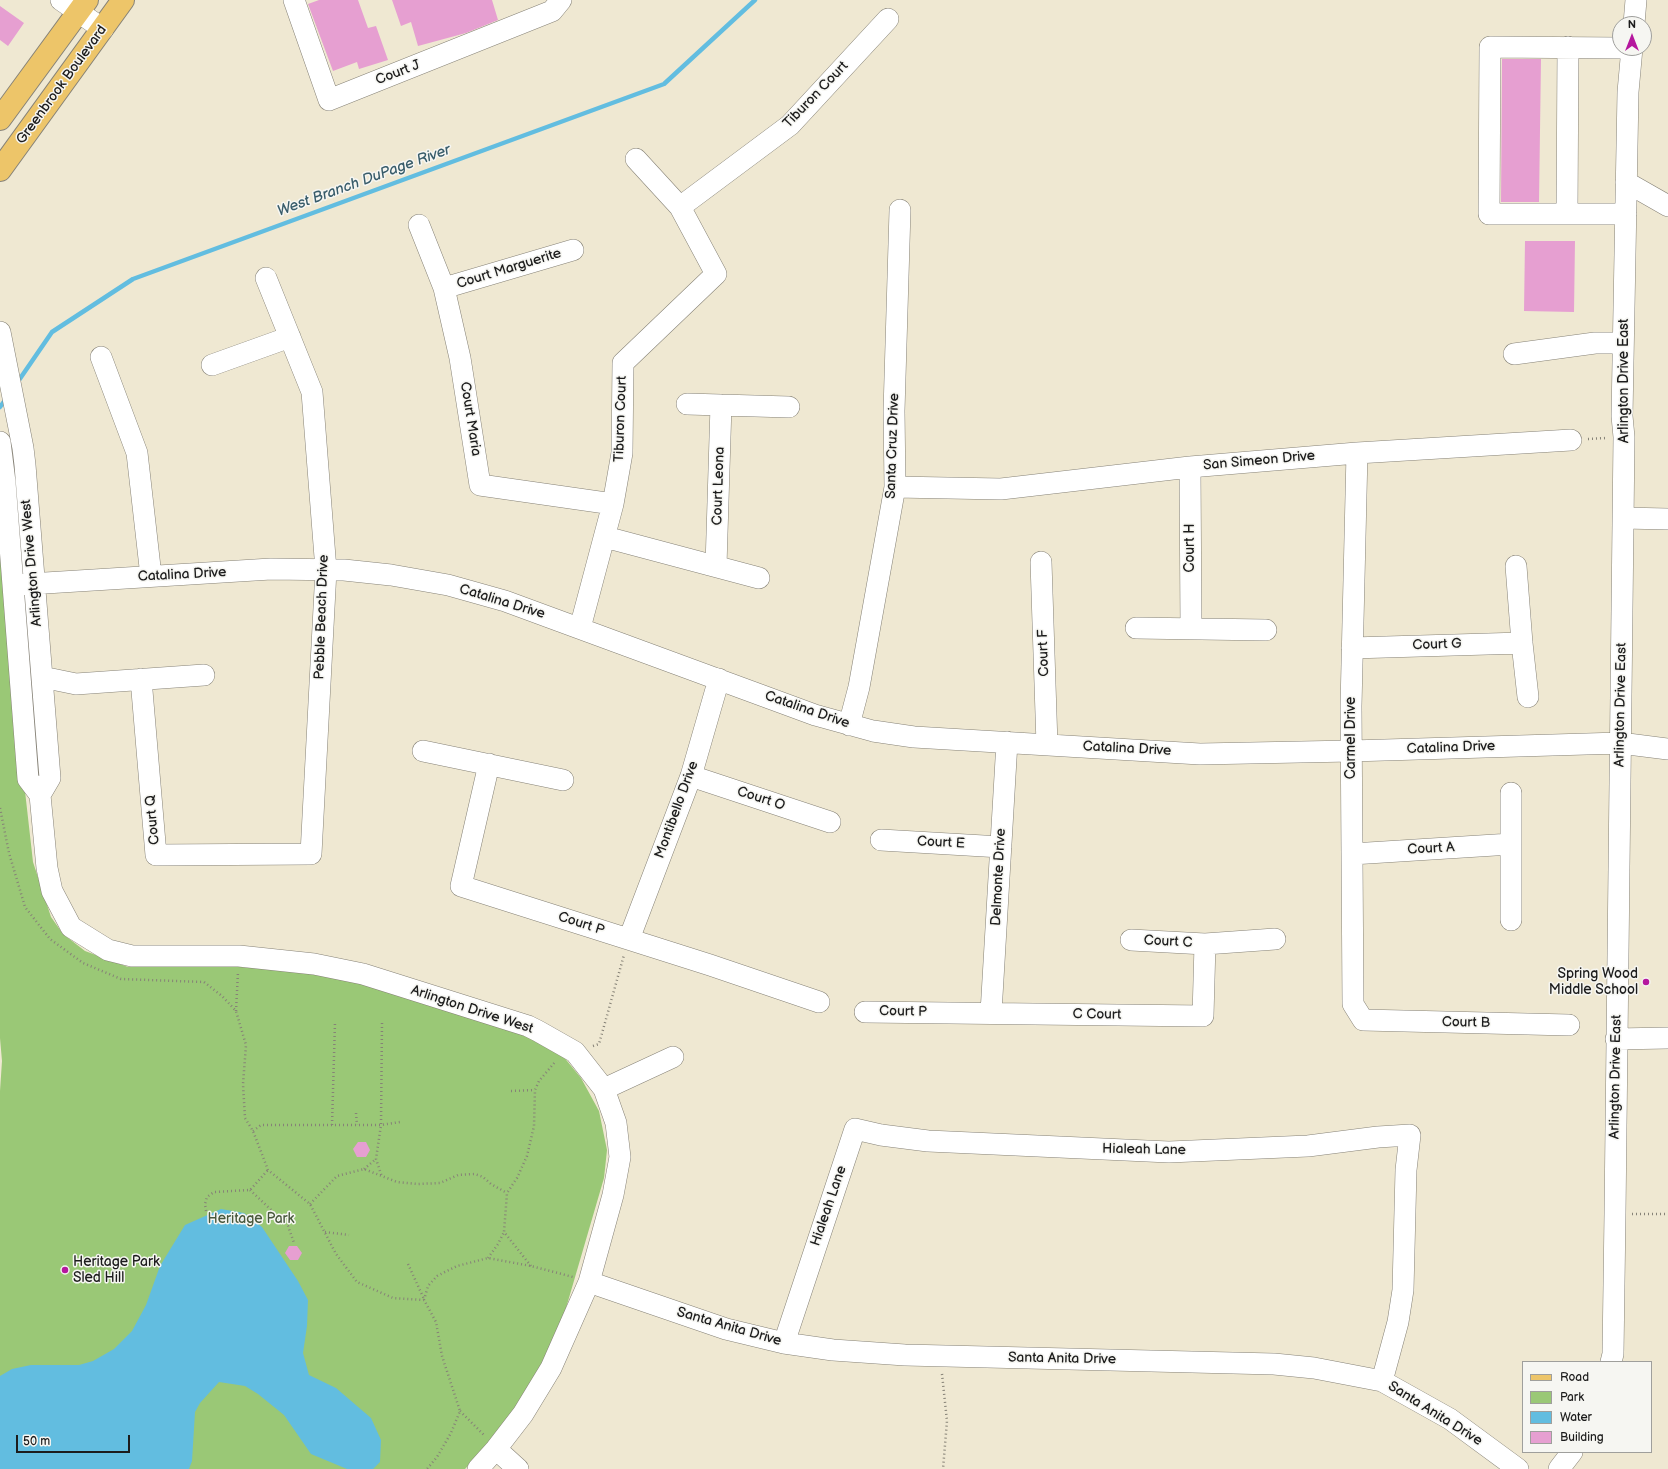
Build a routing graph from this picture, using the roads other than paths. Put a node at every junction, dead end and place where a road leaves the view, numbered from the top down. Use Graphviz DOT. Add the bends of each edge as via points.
graph roads {
  1 [pos="123,0"];
  2 [pos="294,0"];
  3 [pos="561,0"];
  4 [pos="1636,0"];
  5 [pos="75,4"];
  6 [pos="1635,16"];
  7 [pos="888,18"];
  8 [pos="102,29"];
  9 [pos="1568,48"];
  10 [pos="1612,48"];
  11 [pos="1631,56"];
  12 [pos="0,118"];
  13 [pos="636,159"];
  14 [pos="0,170"];
  15 [pos="1626,182"];
  16 [pos="1668,206"];
  17 [pos="680,207"];
  18 [pos="900,210"];
  19 [pos="1567,214"];
  20 [pos="1626,214"];
  21 [pos="419,225"];
  22 [pos="573,250"];
  23 [pos="266,278"];
  24 [pos="444,288"];
  25 [pos="0,332"];
  26 [pos="290,337"];
  27 [pos="1623,342"];
  28 [pos="1514,354"];
  29 [pos="101,357"];
  30 [pos="212,365"];
  31 [pos="687,404"];
  32 [pos="721,405"];
  33 [pos="789,407"];
  34 [pos="1571,440"];
  35 [pos="1,446"];
  36 [pos="1357,453"];
  37 [pos="1190,467"];
  38 [pos="895,487"];
  39 [pos="613,504"];
  40 [pos="1623,518"];
  41 [pos="1668,519"];
  42 [pos="605,537"];
  43 [pos="1041,562"];
  44 [pos="716,566"];
  45 [pos="1516,566"];
  46 [pos="326,570"];
  47 [pos="151,576"];
  48 [pos="759,578"];
  49 [pos="34,584"];
  50 [pos="13,586"];
  51 [pos="580,628"];
  52 [pos="1136,628"];
  53 [pos="1191,629"];
  54 [pos="1266,630"];
  55 [pos="1522,643"];
  56 [pos="1352,648"];
  57 [pos="204,675"];
  58 [pos="42,678"];
  59 [pos="141,679"];
  60 [pos="719,679"];
  61 [pos="1528,697"];
  62 [pos="849,725"];
  63 [pos="1006,742"];
  64 [pos="1620,743"];
  65 [pos="1046,745"];
  66 [pos="1668,749"];
  67 [pos="423,751"];
  68 [pos="1351,751"];
  69 [pos="489,764"];
  70 [pos="691,776"];
  71 [pos="563,780"];
  72 [pos="1511,793"];
  73 [pos="40,795"];
  74 [pos="830,822"];
  75 [pos="881,840"];
  76 [pos="1511,844"];
  77 [pos="1001,847"];
  78 [pos="311,854"];
  79 [pos="1352,854"];
  80 [pos="1511,920"];
  81 [pos="629,939"];
  82 [pos="1131,940"];
  83 [pos="1275,940"];
  84 [pos="1205,944"];
  85 [pos="819,1002"];
  86 [pos="865,1012"];
  87 [pos="991,1013"];
  88 [pos="1203,1016"];
  89 [pos="1363,1020"];
  90 [pos="1569,1025"];
  91 [pos="1668,1038"];
  92 [pos="1616,1039"];
  93 [pos="673,1057"];
  94 [pos="604,1089"];
  95 [pos="589,1282"];
  96 [pos="784,1343"];
  97 [pos="1611,1361"];
  98 [pos="1382,1381"];
  99 [pos="496,1449"];
  100 [pos="1571,1453"];
  101 [pos="478,1469"];
  102 [pos="518,1469"];
  103 [pos="1518,1469"];
  104 [pos="1559,1469"];
  1 -- 8 [label="main road, Greenbrook Boulevard"];
  2 -- 3 [label="street, Court J" via="329,100 525,23 552,11"];
  4 -- 6 [label="street"];
  5 -- 8 [label="street"];
  5 -- 12 [label="main road"];
  7 -- 17 [label="street, Tiburon Court" via="790,125"];
  8 -- 14 [label="main road, Greenbrook Boulevard"];
  9 -- 10 [label="street"];
  9 -- 19 [label="street"];
  9 -- 19 [label="street" via="1490,47 1489,214"];
  11 -- 15 [label="street, Arlington Drive East"];
  13 -- 17 [label="street, Tiburon Court"];
  15 -- 16 [label="street"];
  15 -- 20 [label="street, Arlington Drive East"];
  17 -- 39 [label="street, Tiburon Court" via="716,274 623,363 622,453"];
  18 -- 38 [label="street, Santa Cruz Drive" via="894,411"];
  19 -- 20 [label="street"];
  20 -- 27 [label="street, Arlington Drive East"];
  21 -- 24 [label="street, Court Maria"];
  22 -- 24 [label="street, Court Marguerite"];
  23 -- 26 [label="street, Pebble Beach Drive"];
  24 -- 39 [label="street, Court Maria" via="460,358 480,485"];
  25 -- 49 [label="street, Arlington Drive West" via="25,465"];
  26 -- 30 [label="street"];
  26 -- 46 [label="street, Pebble Beach Drive" via="312,392"];
  27 -- 28 [label="street" via="1595,343"];
  27 -- 40 [label="street, Arlington Drive East"];
  29 -- 47 [label="street" via="137,453"];
  31 -- 32 [label="street"];
  32 -- 33 [label="street"];
  32 -- 44 [label="street, Court Leona"];
  34 -- 36 [label="street, San Simeon Drive"];
  35 -- 50 [label="street, Arlington Drive West"];
  36 -- 37 [label="street, San Simeon Drive"];
  36 -- 56 [label="street, Carmel Drive"];
  37 -- 38 [label="street, San Simeon Drive" via="1001,489"];
  37 -- 53 [label="street, Court H"];
  38 -- 62 [label="street, Santa Cruz Drive" via="859,687"];
  39 -- 42 [label="street, Tiburon Court"];
  40 -- 41 [label="street"];
  40 -- 64 [label="street, Arlington Drive East"];
  42 -- 44 [label="street"];
  42 -- 51 [label="street, Tiburon Court"];
  43 -- 65 [label="street, Court F"];
  44 -- 48 [label="street"];
  45 -- 55 [label="street"];
  46 -- 47 [label="street, Catalina Drive"];
  46 -- 51 [label="street, Catalina Drive" via="391,575 448,586 505,601"];
  46 -- 78 [label="street, Pebble Beach Drive"];
  47 -- 49 [label="street, Catalina Drive"];
  49 -- 50 [label="street, Catalina Drive"];
  49 -- 58 [label="street, Arlington Drive West"];
  50 -- 73 [label="street, Arlington Drive West" via="28,779"];
  51 -- 60 [label="street, Catalina Drive"];
  52 -- 53 [label="street"];
  53 -- 54 [label="street"];
  55 -- 56 [label="street, Court G"];
  55 -- 61 [label="street"];
  56 -- 68 [label="street, Carmel Drive"];
  57 -- 59 [label="street"];
  58 -- 59 [label="street" via="76,684"];
  58 -- 73 [label="street, Arlington Drive West" via="50,778"];
  59 -- 78 [label="street, Court Q" via="156,855"];
  60 -- 62 [label="street, Catalina Drive"];
  60 -- 70 [label="street, Montibello Drive"];
  62 -- 63 [label="street, Catalina Drive" via="914,737"];
  63 -- 65 [label="street, Catalina Drive"];
  63 -- 77 [label="street, Delmonte Drive"];
  64 -- 66 [label="street, Catalina Drive"];
  64 -- 68 [label="street, Catalina Drive"];
  64 -- 92 [label="street, Arlington Drive East"];
  65 -- 68 [label="street, Catalina Drive" via="1200,754"];
  67 -- 69 [label="street"];
  68 -- 79 [label="street, Carmel Drive"];
  69 -- 71 [label="street"];
  69 -- 81 [label="street, Court P" via="461,886"];
  70 -- 74 [label="street, Court O"];
  70 -- 81 [label="street, Montibello Drive"];
  72 -- 76 [label="street"];
  73 -- 94 [label="street, Arlington Drive West" via="47,868 52,891 71,927 108,950 132,956 239,956 314,964 362,974 528,1026 575,1052"];
  75 -- 77 [label="street, Court E"];
  76 -- 79 [label="street, Court A"];
  76 -- 80 [label="street"];
  77 -- 87 [label="street, Delmonte Drive"];
  79 -- 89 [label="street, Carmel Drive" via="1353,1004"];
  81 -- 85 [label="street, Court P"];
  82 -- 84 [label="street, Court C"];
  83 -- 84 [label="street, Court C"];
  84 -- 88 [label="street, Court C"];
  86 -- 87 [label="street, Court P"];
  87 -- 88 [label="street, C Court"];
  89 -- 90 [label="street, Court B"];
  91 -- 92 [label="street"];
  92 -- 97 [label="street, Arlington Drive East"];
  93 -- 94 [label="street"];
  94 -- 95 [label="street, Arlington Drive West" via="616,1123 620,1157 613,1195"];
  95 -- 96 [label="street, Santa Anita Drive" via="726,1329"];
  95 -- 99 [label="street, Arlington Drive West" via="551,1368 523,1414"];
  96 -- 98 [label="street, Santa Anita Drive" via="880,1354 1274,1364 1314,1368"];
  96 -- 98 [label="street, Hialeah Lane" via="855,1129 928,1141 1169,1152 1308,1146 1410,1135 1406,1170 1403,1290 1398,1322"];
  98 -- 103 [label="street, Santa Anita Drive" via="1450,1419"];
  99 -- 101 [label="street, Arlington Drive West"];
  99 -- 102 [label="street"];
  100 -- 104 [label="street"];
}
